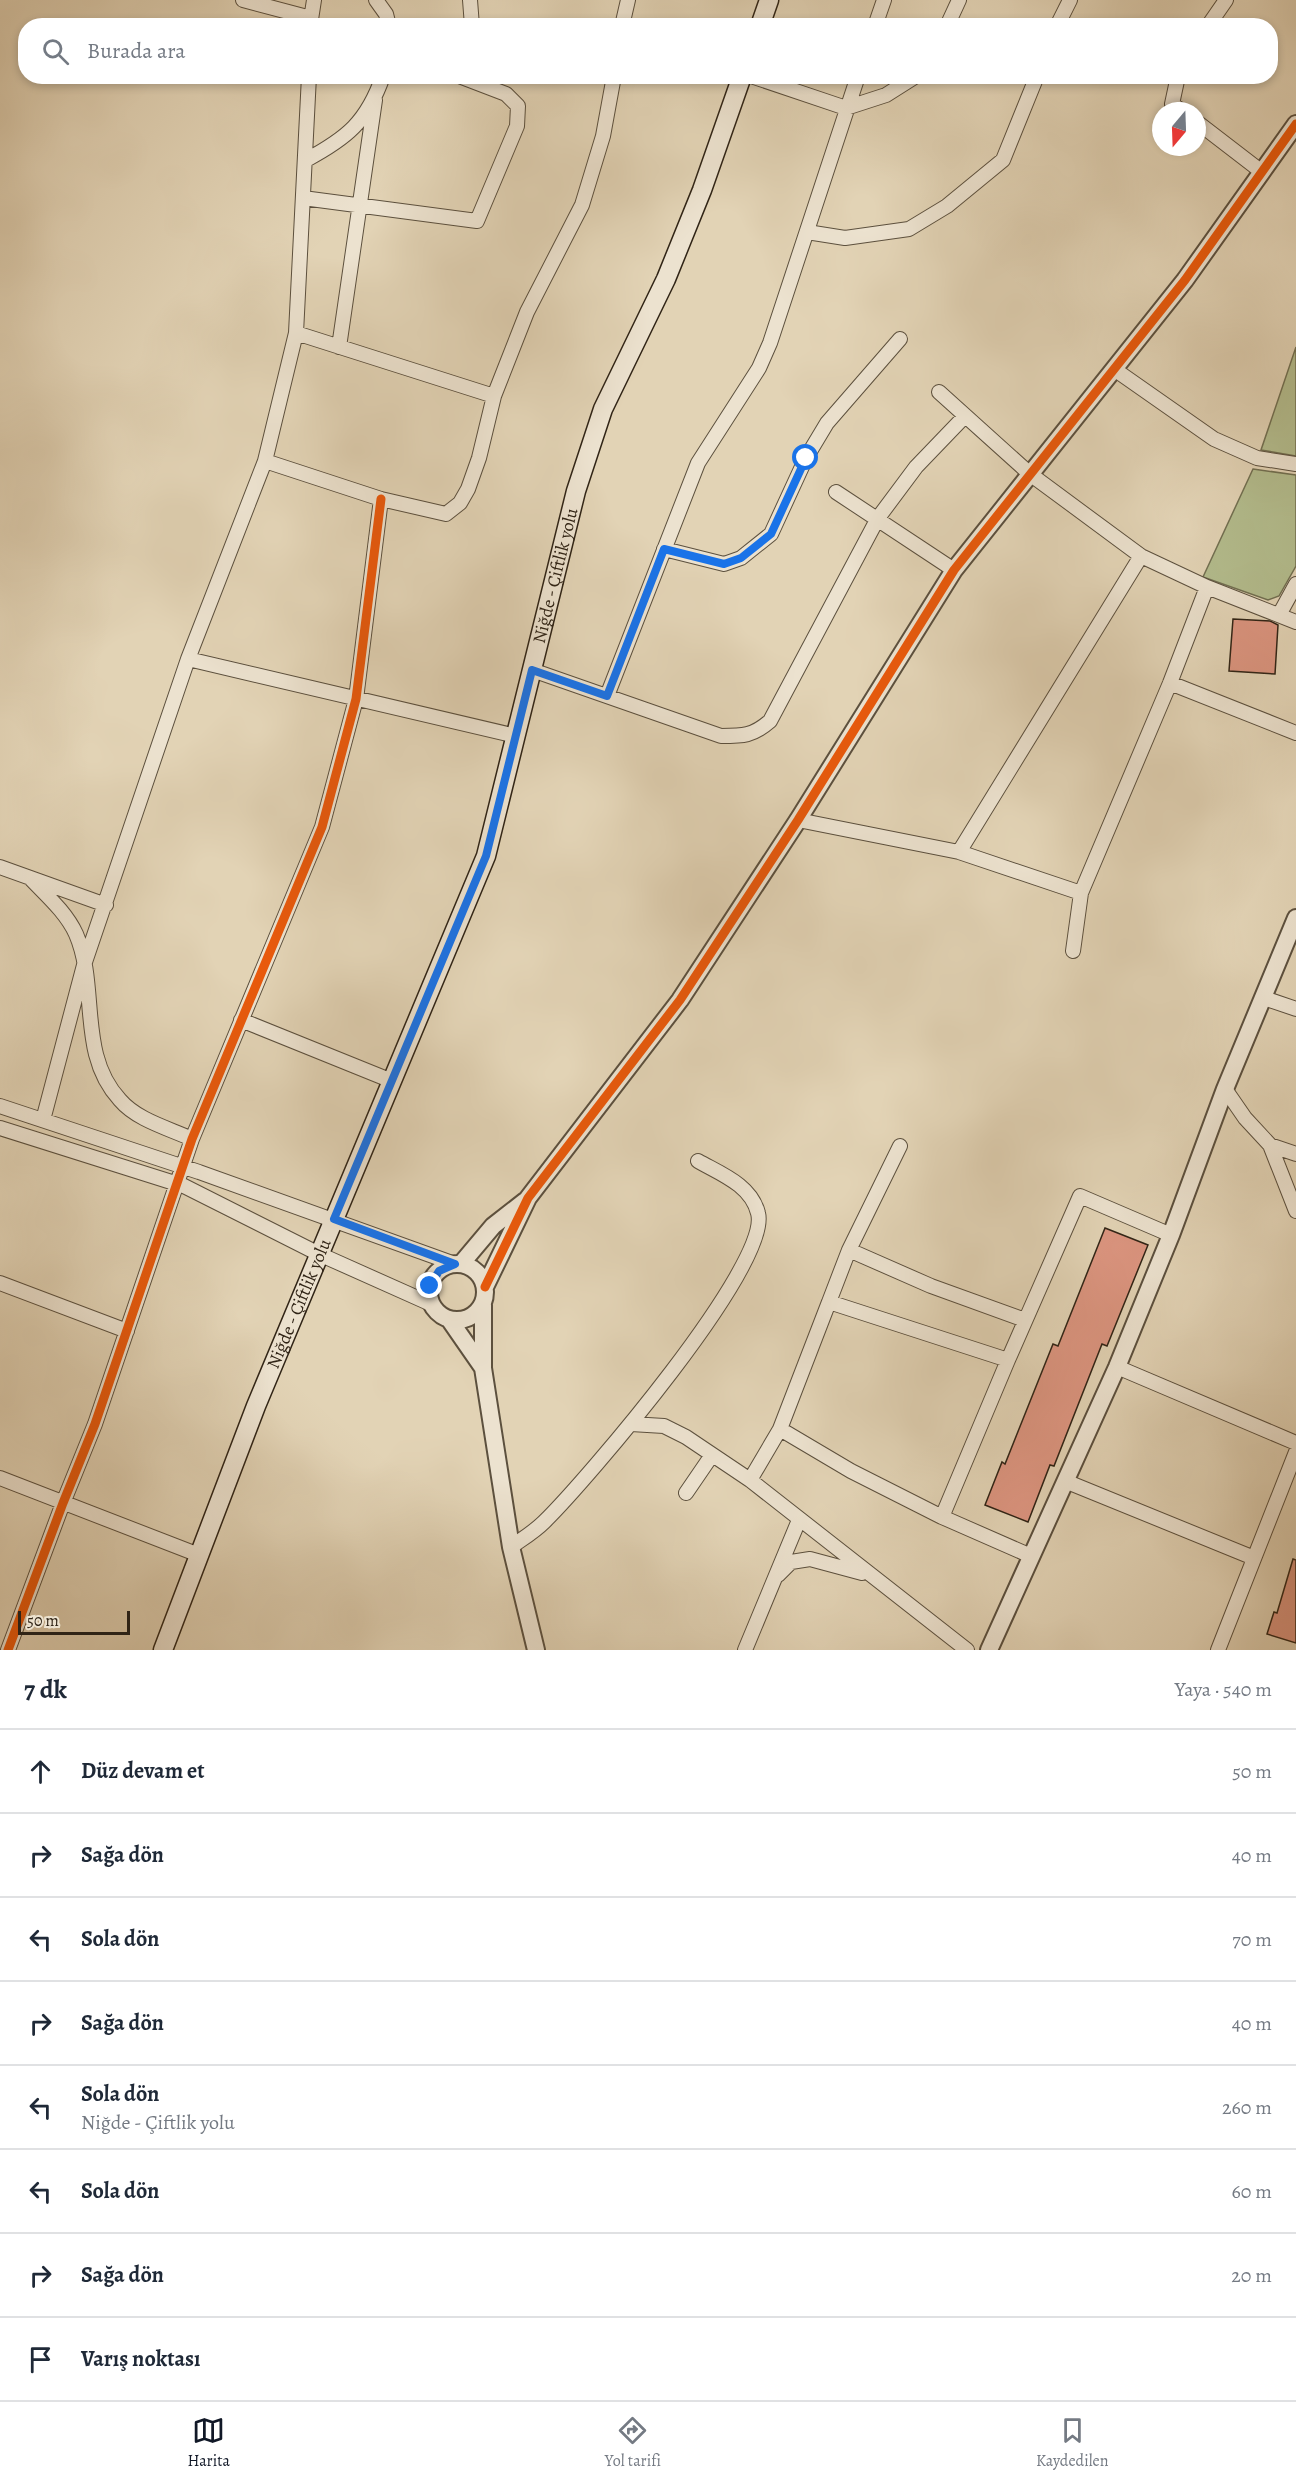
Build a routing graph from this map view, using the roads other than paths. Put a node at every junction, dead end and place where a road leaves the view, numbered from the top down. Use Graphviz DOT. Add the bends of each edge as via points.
graph roads {
  1 [pos="243,0"];
  2 [pos="314,0"];
  3 [pos="376,0"];
  4 [pos="470,0"];
  5 [pos="628,0"];
  6 [pos="769,0"];
  7 [pos="884,0"];
  8 [pos="959,0"];
  9 [pos="1070,0"];
  10 [pos="1226,0"];
  11 [pos="299,18"];
  12 [pos="312,18"];
  13 [pos="387,18"];
  14 [pos="471,18"];
  15 [pos="624,18"];
  16 [pos="763,18"];
  17 [pos="878,18"];
  18 [pos="951,18"];
  19 [pos="1061,18"];
  20 [pos="1214,18"];
  21 [pos="309,84"];
  22 [pos="380,84"];
  23 [pos="481,84"];
  24 [pos="613,84"];
  25 [pos="739,84"];
  26 [pos="775,84"];
  27 [pos="855,84"];
  28 [pos="903,84"];
  29 [pos="1033,84"];
  30 [pos="1176,84"];
  31 [pos="375,100"];
  32 [pos="1172,102"];
  33 [pos="846,108"];
  34 [pos="1296,124"];
  35 [pos="1206,129"];
  36 [pos="306,160"];
  37 [pos="1262,172"];
  38 [pos="303,198"];
  39 [pos="360,206"];
  40 [pos="807,232"];
  41 [pos="296,333"];
  42 [pos="900,339"];
  43 [pos="339,347"];
  44 [pos="1114,369"];
  45 [pos="939,392"];
  46 [pos="494,396"];
  47 [pos="965,416"];
  48 [pos="265,461"];
  49 [pos="1296,464"];
  50 [pos="1030,474"];
  51 [pos="836,492"];
  52 [pos="381,499"];
  53 [pos="878,518"];
  54 [pos="664,549"];
  55 [pos="1141,555"];
  56 [pos="954,570"];
  57 [pos="1296,585"];
  58 [pos="1207,587"];
  59 [pos="1279,615"];
  60 [pos="1296,622"];
  61 [pos="188,659"];
  62 [pos="532,670"];
  63 [pos="1170,682"];
  64 [pos="607,696"];
  65 [pos="356,699"];
  66 [pos="1296,733"];
  67 [pos="516,736"];
  68 [pos="798,819"];
  69 [pos="959,852"];
  70 [pos="0,867"];
  71 [pos="30,878"];
  72 [pos="1081,893"];
  73 [pos="106,905"];
  74 [pos="1296,918"];
  75 [pos="1073,951"];
  76 [pos="84,965"];
  77 [pos="1264,998"];
  78 [pos="1296,1009"];
  79 [pos="241,1020"];
  80 [pos="392,1081"];
  81 [pos="1225,1089"];
  82 [pos="0,1106"];
  83 [pos="43,1120"];
  84 [pos="0,1128"];
  85 [pos="192,1139"];
  86 [pos="1270,1145"];
  87 [pos="900,1146"];
  88 [pos="1296,1154"];
  89 [pos="698,1161"];
  90 [pos="183,1167"];
  91 [pos="177,1184"];
  92 [pos="528,1198"];
  93 [pos="1296,1210"];
  94 [pos="334,1219"];
  95 [pos="1171,1235"];
  96 [pos="849,1250"];
  97 [pos="319,1254"];
  98 [pos="458,1264"];
  99 [pos="0,1283"];
  100 [pos="485,1287"];
  101 [pos="829,1302"];
  102 [pos="431,1304"];
  103 [pos="483,1305"];
  104 [pos="449,1319"];
  105 [pos="1025,1320"];
  106 [pos="127,1331"];
  107 [pos="1008,1360"];
  108 [pos="1117,1366"];
  109 [pos="483,1368"];
  110 [pos="631,1424"];
  111 [pos="780,1429"];
  112 [pos="1296,1443"];
  113 [pos="1296,1452"];
  114 [pos="712,1455"];
  115 [pos="0,1478"];
  116 [pos="750,1480"];
  117 [pos="1065,1480"];
  118 [pos="686,1493"];
  119 [pos="63,1503"];
  120 [pos="942,1518"];
  121 [pos="799,1520"];
  122 [pos="511,1547"];
  123 [pos="199,1555"];
  124 [pos="1031,1556"];
  125 [pos="1254,1558"];
  126 [pos="871,1575"];
  127 [pos="775,1578"];
  128 [pos="8,1650"];
  129 [pos="163,1650"];
  130 [pos="536,1650"];
  131 [pos="746,1650"];
  132 [pos="967,1650"];
  133 [pos="989,1650"];
  134 [pos="1218,1650"];
  1 -- 11 [label="street"];
  2 -- 12 [label="street"];
  3 -- 13 [label="street"];
  4 -- 14 [label="street"];
  5 -- 15 [label="street"];
  6 -- 16 [label="main road"];
  7 -- 17 [label="street"];
  8 -- 18 [label="street"];
  9 -- 19 [label="street"];
  10 -- 20 [label="street"];
  21 -- 36 [label="street"];
  22 -- 31 [label="street"];
  23 -- 39 [label="street" via="506,94 518,106 517,126 477,221"];
  24 -- 46 [label="street" via="603,136 582,205 527,312"];
  25 -- 62 [label="main road, Niğde - Çiftlik yolu" via="666,279 603,409 576,491"];
  26 -- 33 [label="street"];
  27 -- 33 [label="street"];
  28 -- 33 [label="street" via="886,95"];
  29 -- 40 [label="street" via="1004,160 947,206 909,229 845,238"];
  30 -- 32 [label="street"];
  31 -- 36 [label="street" via="351,131"];
  31 -- 39 [label="street"];
  33 -- 40 [label="street"];
  34 -- 37 [label="street"];
  35 -- 37 [label="street"];
  36 -- 38 [label="street"];
  37 -- 44 [label="street" via="1185,280"];
  38 -- 39 [label="street"];
  38 -- 41 [label="street"];
  39 -- 43 [label="street"];
  40 -- 54 [label="street" via="759,368 698,463"];
  41 -- 43 [label="street"];
  41 -- 48 [label="street"];
  42 -- 54 [label="street" via="827,423 771,534 741,558 724,564"];
  43 -- 46 [label="street"];
  44 -- 49 [label="street" via="1214,440 1257,458"];
  44 -- 50 [label="street"];
  45 -- 47 [label="street"];
  46 -- 52 [label="street" via="479,458 460,503 446,514"];
  47 -- 50 [label="street"];
  47 -- 53 [label="street" via="916,467"];
  48 -- 52 [label="street"];
  48 -- 61 [label="street"];
  50 -- 55 [label="street"];
  50 -- 56 [label="street"];
  51 -- 53 [label="street"];
  52 -- 65 [label="street"];
  53 -- 56 [label="street"];
  53 -- 64 [label="street" via="770,721 758,732 721,735"];
  54 -- 64 [label="street"];
  55 -- 58 [label="street"];
  55 -- 69 [label="street"];
  56 -- 68 [label="street"];
  57 -- 59 [label="street"];
  58 -- 59 [label="street"];
  58 -- 63 [label="street"];
  59 -- 60 [label="street"];
  61 -- 65 [label="street"];
  61 -- 73 [label="street"];
  62 -- 64 [label="street"];
  62 -- 67 [label="main road, Niğde - Çiftlik yolu"];
  63 -- 66 [label="street"];
  63 -- 72 [label="street"];
  65 -- 67 [label="street"];
  65 -- 79 [label="street" via="322,827"];
  67 -- 80 [label="main road, Niğde - Çiftlik yolu" via="486,856"];
  68 -- 69 [label="street"];
  68 -- 92 [label="street" via="680,1000"];
  69 -- 72 [label="street"];
  70 -- 71 [label="street"];
  71 -- 73 [label="street"];
  71 -- 76 [label="street" via="68,921"];
  72 -- 75 [label="street"];
  73 -- 76 [label="street"];
  74 -- 77 [label="street"];
  76 -- 83 [label="street"];
  76 -- 85 [label="street" via="89,1024 102,1074 119,1100 133,1112"];
  77 -- 78 [label="street"];
  77 -- 81 [label="street"];
  79 -- 80 [label="street"];
  79 -- 85 [label="street"];
  80 -- 94 [label="main road, Niğde - Çiftlik yolu"];
  81 -- 86 [label="street"];
  81 -- 95 [label="street"];
  82 -- 83 [label="street"];
  83 -- 90 [label="street"];
  84 -- 91 [label="street"];
  85 -- 90 [label="street"];
  86 -- 88 [label="street"];
  86 -- 93 [label="street"];
  87 -- 96 [label="street"];
  89 -- 110 [label="street" via="740,1185 753,1199 759,1215 758,1232 703,1332"];
  90 -- 91 [label="street"];
  90 -- 94 [label="street"];
  91 -- 97 [label="street"];
  91 -- 106 [label="street"];
  92 -- 98 [label="street" via="492,1226"];
  92 -- 100 [label="street"];
  94 -- 97 [label="main road, Niğde - Çiftlik yolu"];
  94 -- 98 [label="street"];
  95 -- 105 [label="street" via="1080,1196"];
  95 -- 108 [label="street"];
  96 -- 101 [label="street"];
  96 -- 105 [label="street"];
  97 -- 102 [label="street"];
  97 -- 123 [label="main road, Niğde - Çiftlik yolu"];
  98 -- 100 [label="street" via="474,1269"];
  98 -- 102 [label="street" via="439,1271 433,1278"];
  99 -- 106 [label="street"];
  100 -- 103 [label="street"];
  101 -- 107 [label="street"];
  101 -- 111 [label="street"];
  102 -- 104 [label="street"];
  103 -- 104 [label="street" via="471,1317"];
  103 -- 109 [label="street"];
  104 -- 109 [label="street"];
  105 -- 107 [label="street"];
  106 -- 119 [label="street"];
  107 -- 120 [label="street"];
  108 -- 112 [label="street"];
  108 -- 117 [label="street"];
  109 -- 122 [label="street"];
  110 -- 114 [label="street" via="664,1425"];
  110 -- 122 [label="street" via="543,1523"];
  111 -- 116 [label="street"];
  111 -- 120 [label="street"];
  113 -- 125 [label="street"];
  114 -- 116 [label="street"];
  114 -- 118 [label="street"];
  115 -- 119 [label="street"];
  116 -- 121 [label="street"];
  117 -- 124 [label="street"];
  117 -- 125 [label="street"];
  119 -- 123 [label="street"];
  119 -- 128 [label="street"];
  120 -- 124 [label="street"];
  121 -- 126 [label="street"];
  121 -- 127 [label="street"];
  122 -- 130 [label="street"];
  123 -- 129 [label="main road, Niğde - Çiftlik yolu"];
  124 -- 133 [label="street"];
  125 -- 134 [label="street"];
  126 -- 127 [label="street" via="810,1558 791,1562"];
  126 -- 132 [label="street"];
  127 -- 131 [label="street"];
}
